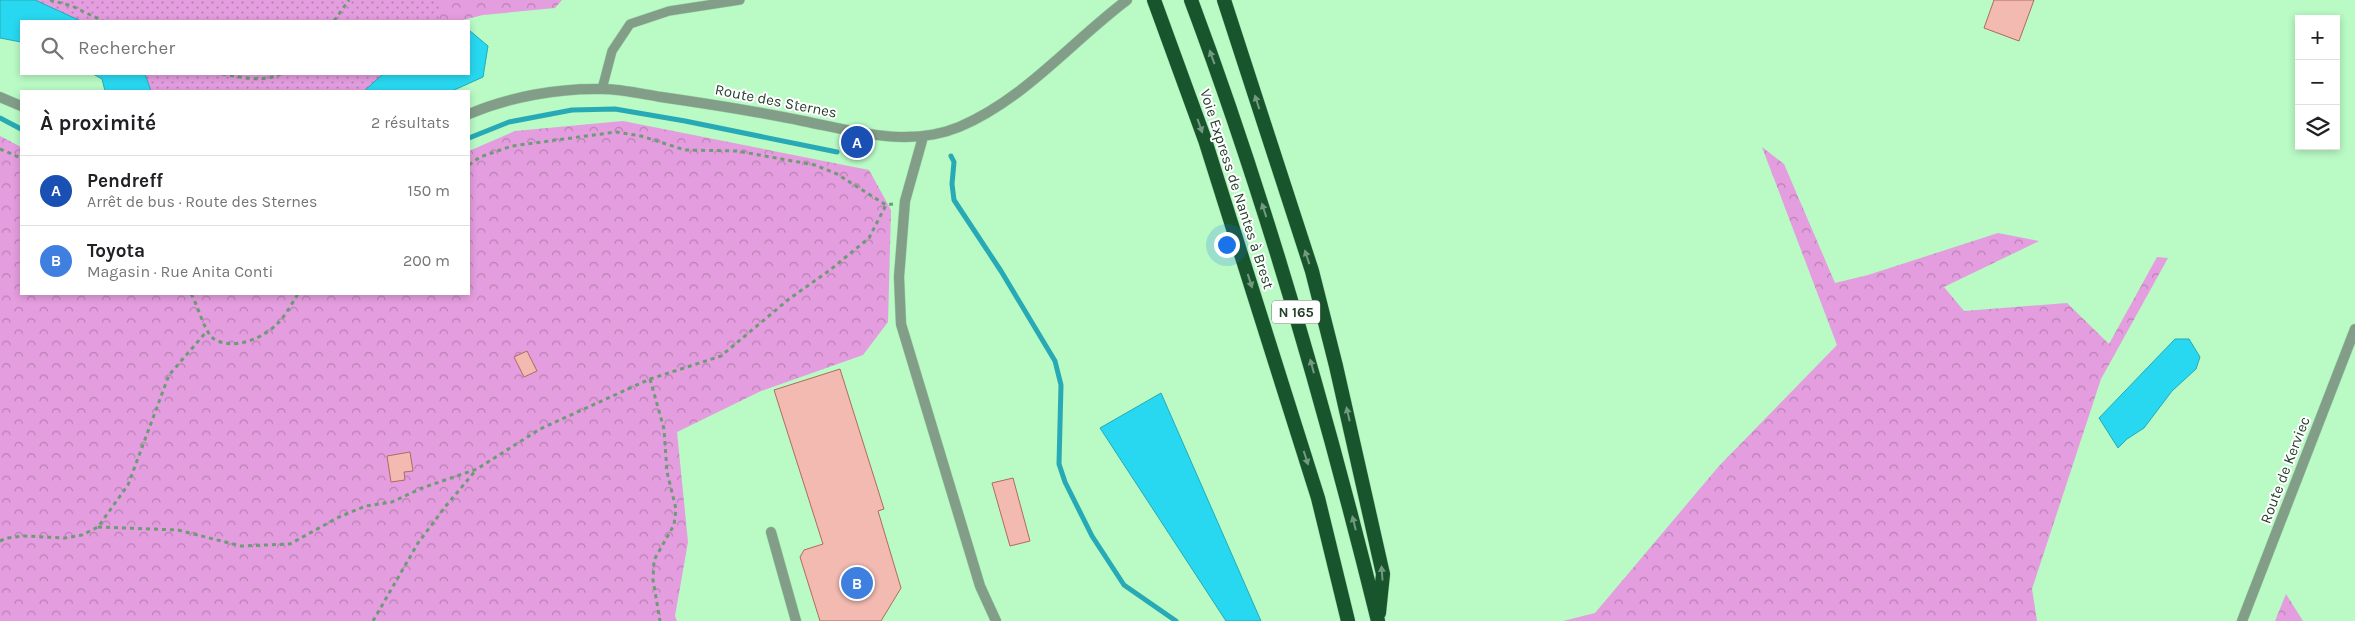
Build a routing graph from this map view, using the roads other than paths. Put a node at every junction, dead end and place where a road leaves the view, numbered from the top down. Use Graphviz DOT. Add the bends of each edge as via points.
graph roads {
  1 [pos="740,0"];
  2 [pos="1127,0"];
  3 [pos="1154,0"];
  4 [pos="1224,0"];
  5 [pos="1193,5"];
  6 [pos="602,89"];
  7 [pos="0,97"];
  8 [pos="20,106"];
  9 [pos="470,114"];
  10 [pos="923,137"];
  11 [pos="2355,329"];
  12 [pos="771,532"];
  13 [pos="796,621"];
  14 [pos="996,621"];
  15 [pos="1348,621"];
  16 [pos="1378,621"];
  17 [pos="2242,621"];
  1 -- 6 [label="lane" via="670,11 630,24 612,51"];
  2 -- 10 [label="street, Route des Sternes" via="995,109 958,128"];
  3 -- 15 [label="highway, Voie Express de Nantes à Brest / N 165, one-way" via="1205,140 1318,498"];
  16 -- 4 [label="highway, one-way" via="1383,574 1336,366 1312,271"];
  16 -- 5 [label="highway, Voie Express de Nantes à Brest / N 165, one-way" via="1307,347 1237,126"];
  6 -- 9 [label="street, Route des Sternes" via="551,92"];
  6 -- 10 [label="street, Route des Sternes" via="739,108 883,137"];
  7 -- 8 [label="street"];
  10 -- 14 [label="street" via="905,201 899,277 901,324 980,586"];
  11 -- 17 [label="street, Route de Kerviec"];
  12 -- 13 [label="street"];
}
